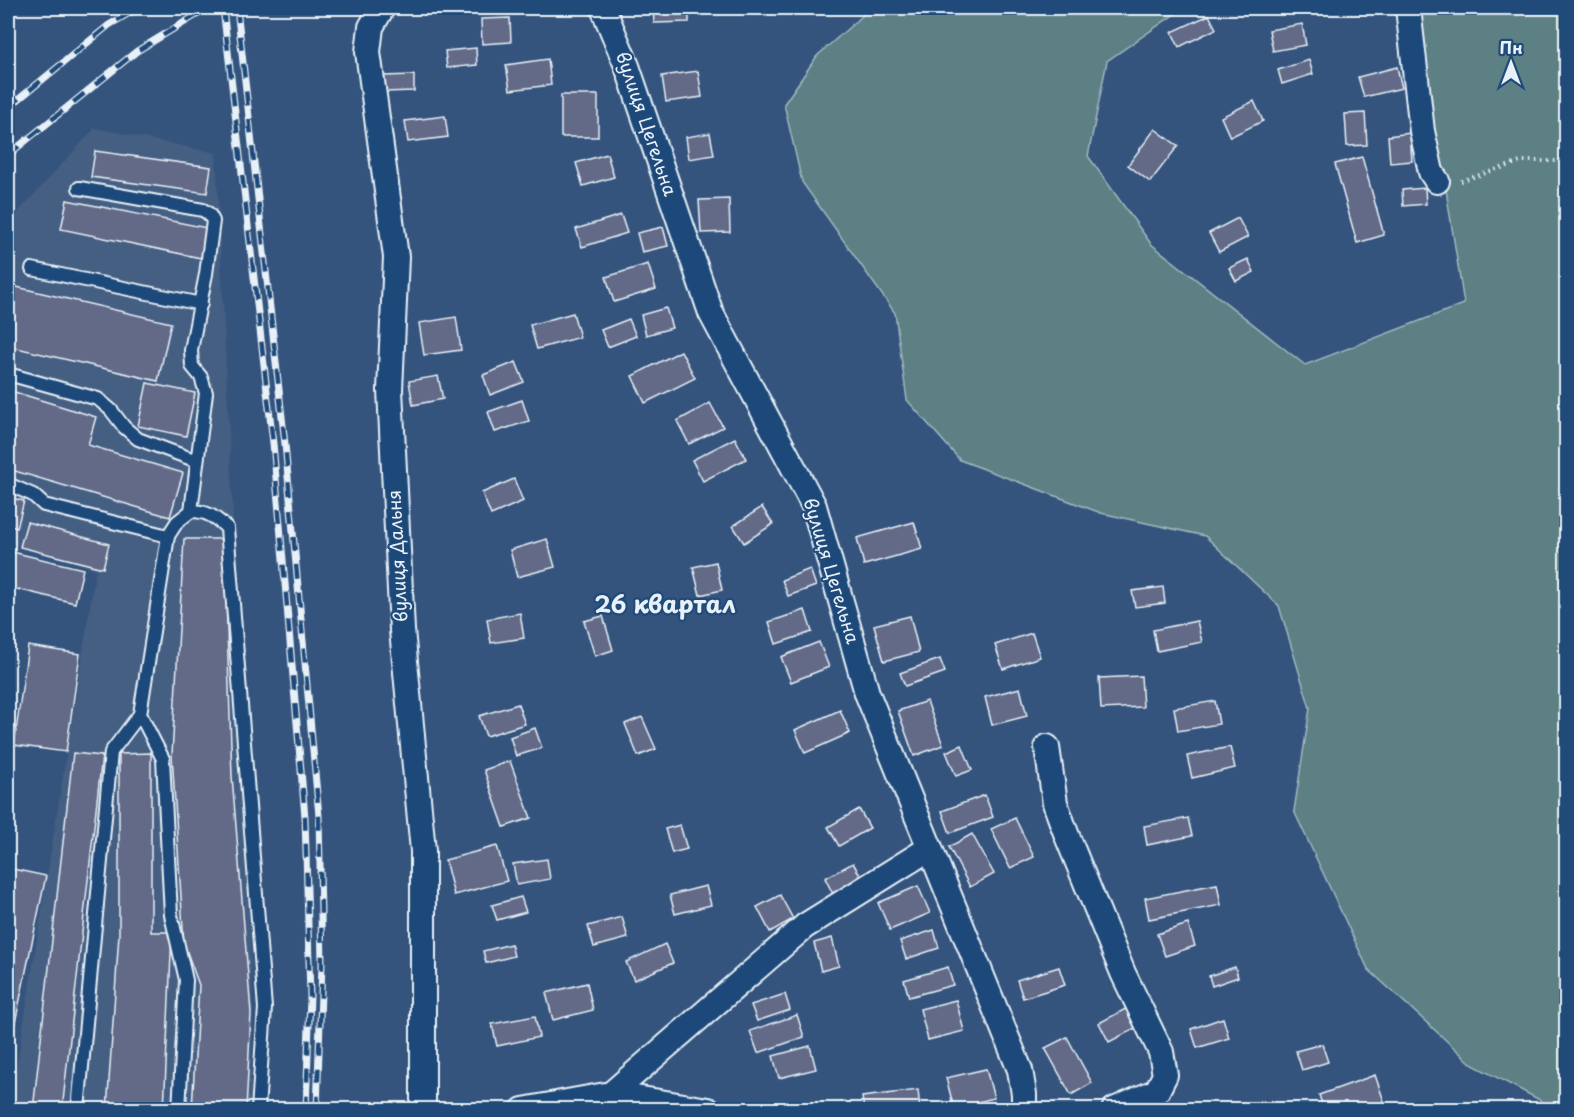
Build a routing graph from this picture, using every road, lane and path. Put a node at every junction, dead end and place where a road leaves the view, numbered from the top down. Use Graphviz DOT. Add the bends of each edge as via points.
graph roads {
  1 [pos="382,8"];
  2 [pos="603,8"];
  3 [pos="1408,8"];
  4 [pos="1566,161"];
  5 [pos="1437,181"];
  6 [pos="80,188"];
  7 [pos="32,268"];
  8 [pos="201,304"];
  9 [pos="8,374"];
  10 [pos="197,461"];
  11 [pos="8,484"];
  12 [pos="191,511"];
  13 [pos="168,536"];
  14 [pos="140,714"];
  15 [pos="1047,747"];
  16 [pos="930,848"];
  17 [pos="611,1094"];
  18 [pos="78,1110"];
  19 [pos="178,1110"];
  20 [pos="258,1110"];
  21 [pos="423,1110"];
  22 [pos="523,1110"];
  23 [pos="708,1110"];
  24 [pos="1024,1110"];
  25 [pos="1114,1110"];
  1 -- 21 [label="street, вулиця Дальня" via="371,27 368,52 396,257 390,390 402,630 423,851"];
  2 -- 16 [label="street, вулиця Цегельна" via="627,66 711,313 814,506 867,693"];
  3 -- 5 [label="street" via="1422,130 1431,172"];
  4 -- 5 [label="path" via="1522,161 1452,183"];
  6 -- 8 [label="lane" via="209,214 213,221"];
  7 -- 8 [label="lane"];
  8 -- 10 [label="lane" via="191,350 192,366 206,393"];
  9 -- 10 [label="lane" via="99,399 138,439"];
  10 -- 12 [label="lane"];
  11 -- 13 [label="lane" via="45,505"];
  12 -- 13 [label="lane"];
  12 -- 20 [label="lane" via="204,511 227,528 265,1008"];
  13 -- 14 [label="lane"];
  14 -- 18 [label="lane" via="111,752"];
  14 -- 19 [label="lane" via="163,759 171,915 186,980"];
  15 -- 25 [label="street" via="1055,803 1067,836 1123,973 1161,1052 1165,1075 1157,1091"];
  16 -- 17 [label="street" via="805,926"];
  16 -- 24 [label="street, вулиця Цегельна" via="1020,1070"];
  17 -- 22 [label="street"];
  17 -- 23 [label="street"];
}
